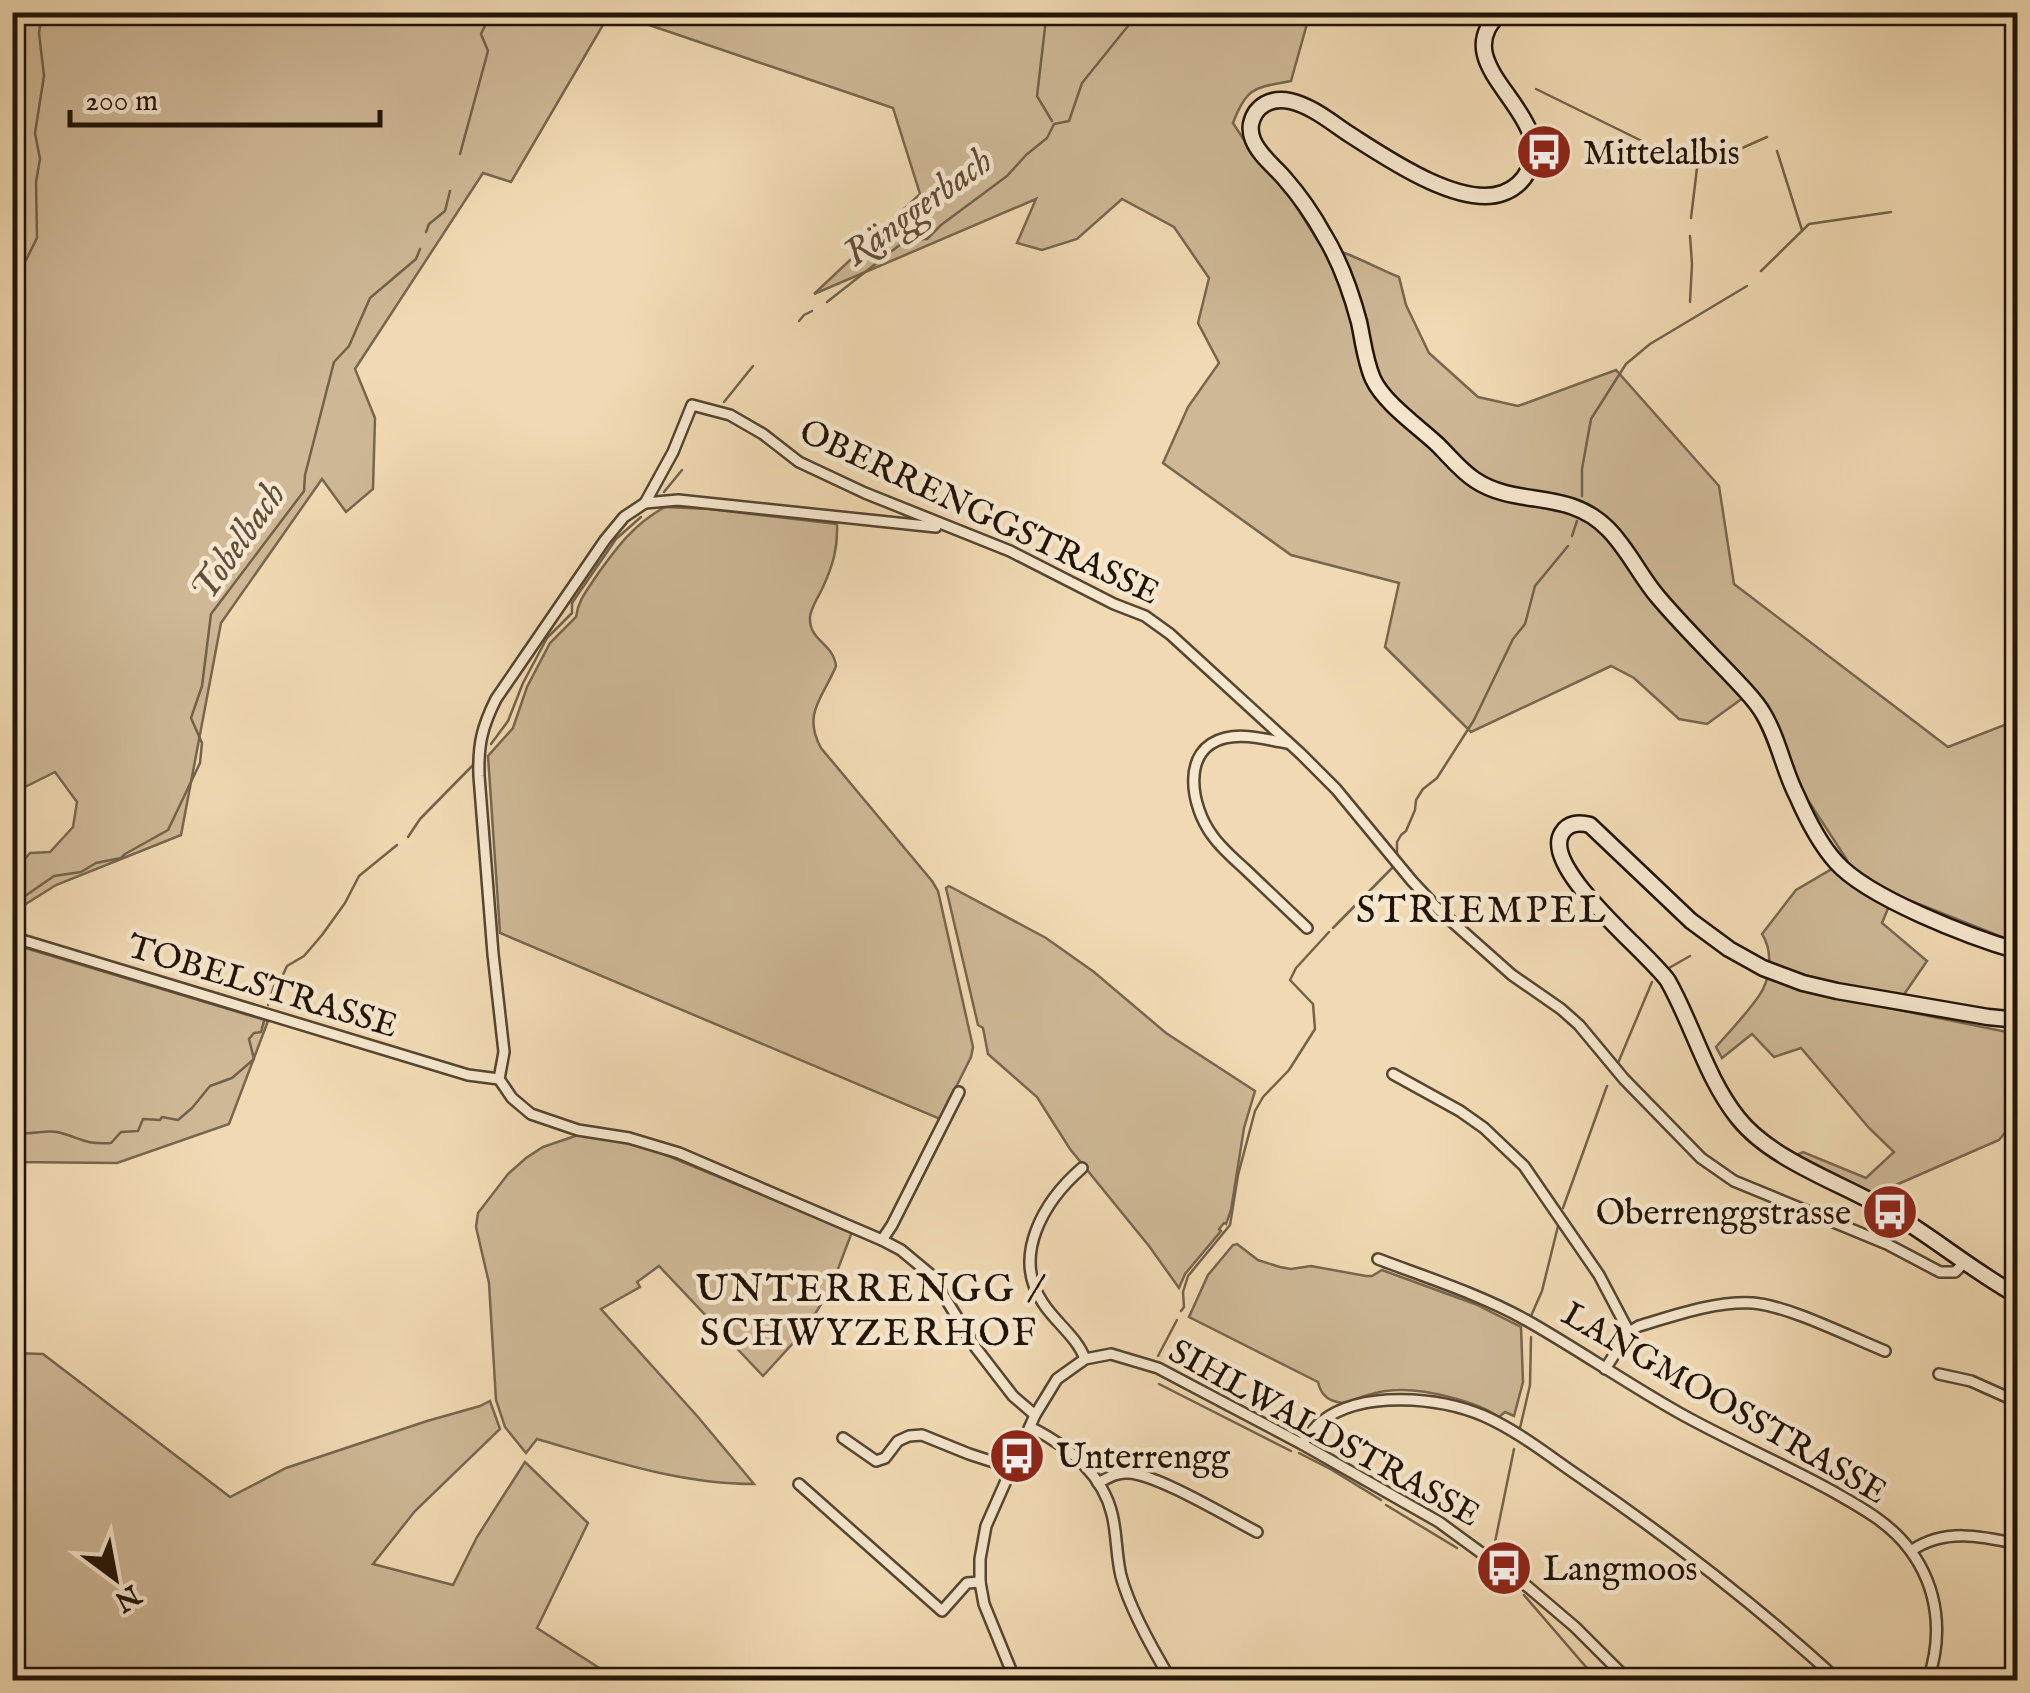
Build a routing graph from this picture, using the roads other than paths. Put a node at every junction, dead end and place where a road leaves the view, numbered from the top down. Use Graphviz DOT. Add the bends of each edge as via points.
graph roads {
  1 [pos="1501,12"];
  2 [pos="645,504"];
  3 [pos="949,528"];
  4 [pos="1290,744"];
  5 [pos="1307,928"];
  6 [pos="12,937"];
  7 [pos="2018,951"];
  8 [pos="2018,1020"];
  9 [pos="1393,1074"];
  10 [pos="499,1079"];
  11 [pos="959,1092"];
  12 [pos="1082,1168"];
  13 [pos="882,1240"];
  14 [pos="1378,1259"];
  15 [pos="1964,1263"];
  16 [pos="2018,1296"];
  17 [pos="1629,1332"];
  18 [pos="1885,1352"];
  19 [pos="1084,1359"];
  20 [pos="1605,1369"];
  21 [pos="1939,1374"];
  22 [pos="2018,1402"];
  23 [pos="1035,1415"];
  24 [pos="1030,1427"];
  25 [pos="842,1438"];
  26 [pos="1302,1444"];
  27 [pos="1012,1468"];
  28 [pos="1098,1483"];
  29 [pos="799,1484"];
  30 [pos="1258,1532"];
  31 [pos="2018,1544"];
  32 [pos="1911,1551"];
  33 [pos="980,1582"];
  34 [pos="1011,1679"];
  35 [pos="1171,1680"];
  36 [pos="1628,1680"];
  37 [pos="1838,1680"];
  38 [pos="1928,1680"];
  1 -- 7 [label="main road" via="1486,30 1484,54 1533,146 1527,173 1500,194 1465,194 1431,180 1292,101 1273,100 1253,118 1258,149 1300,199 1337,261 1375,384 1478,482 1566,503 1608,528 1652,591 1760,709 1813,828 1843,869 1923,915"];
  2 -- 3 [label="street" via="678,500"];
  2 -- 3 [label="street, OBERRENGGSTRASSE" via="692,405 730,415 799,462"];
  2 -- 10 [label="street" via="605,540 484,723 479,776 504,1052"];
  3 -- 4 [label="street, OBERRENGGSTRASSE" via="1146,616"];
  4 -- 5 [label="street" via="1236,736 1212,742 1196,762 1194,787 1213,837"];
  4 -- 15 [label="street, OBERRENGGSTRASSE" via="1440,911 1578,1025 1701,1158 1734,1181 1940,1272 1955,1272"];
  6 -- 10 [label="street, TOBELSTRASSE"];
  8 -- 15 [label="main road" via="1837,992 1780,975 1714,939 1590,824 1573,824 1559,838 1559,853 1576,881 1668,981 1713,1078 1749,1130"];
  9 -- 17 [label="street" via="1460,1111 1524,1166 1600,1274"];
  10 -- 13 [label="street" via="531,1114 680,1152"];
  11 -- 13 [label="street"];
  12 -- 19 [label="street" via="1051,1203 1028,1262 1034,1288"];
  13 -- 23 [label="street" via="931,1275 976,1348"];
  14 -- 20 [label="street, LANGMOOSSTRASSE" via="1485,1300"];
  15 -- 16 [label="main road"];
  17 -- 18 [label="street" via="1706,1308 1756,1304"];
  17 -- 20 [label="street"];
  19 -- 23 [label="street" via="1057,1379"];
  19 -- 26 [label="street, SIHLWALDSTRASSE" via="1111,1354 1158,1368"];
  20 -- 32 [label="street, LANGMOOSSTRASSE" via="1876,1516"];
  21 -- 22 [label="street"];
  23 -- 24 [label="street"];
  24 -- 27 [label="street"];
  24 -- 28 [label="street" via="1071,1452"];
  25 -- 27 [label="street" via="876,1462 898,1441 922,1434"];
  26 -- 36 [label="street, SIHLWALDSTRASSE" via="1484,1552"];
  26 -- 37 [label="street" via="1340,1411 1385,1401 1446,1404 1484,1416 1665,1536"];
  27 -- 33 [label="street" via="986,1526"];
  28 -- 30 [label="street" via="1137,1474"];
  28 -- 35 [label="street" via="1112,1512 1122,1580"];
  29 -- 33 [label="street" via="942,1611 967,1583"];
  31 -- 32 [label="street" via="1962,1535 1929,1540"];
  32 -- 38 [label="street, LANGMOOSSTRASSE" via="1937,1620"];
  33 -- 34 [label="street"];
}
